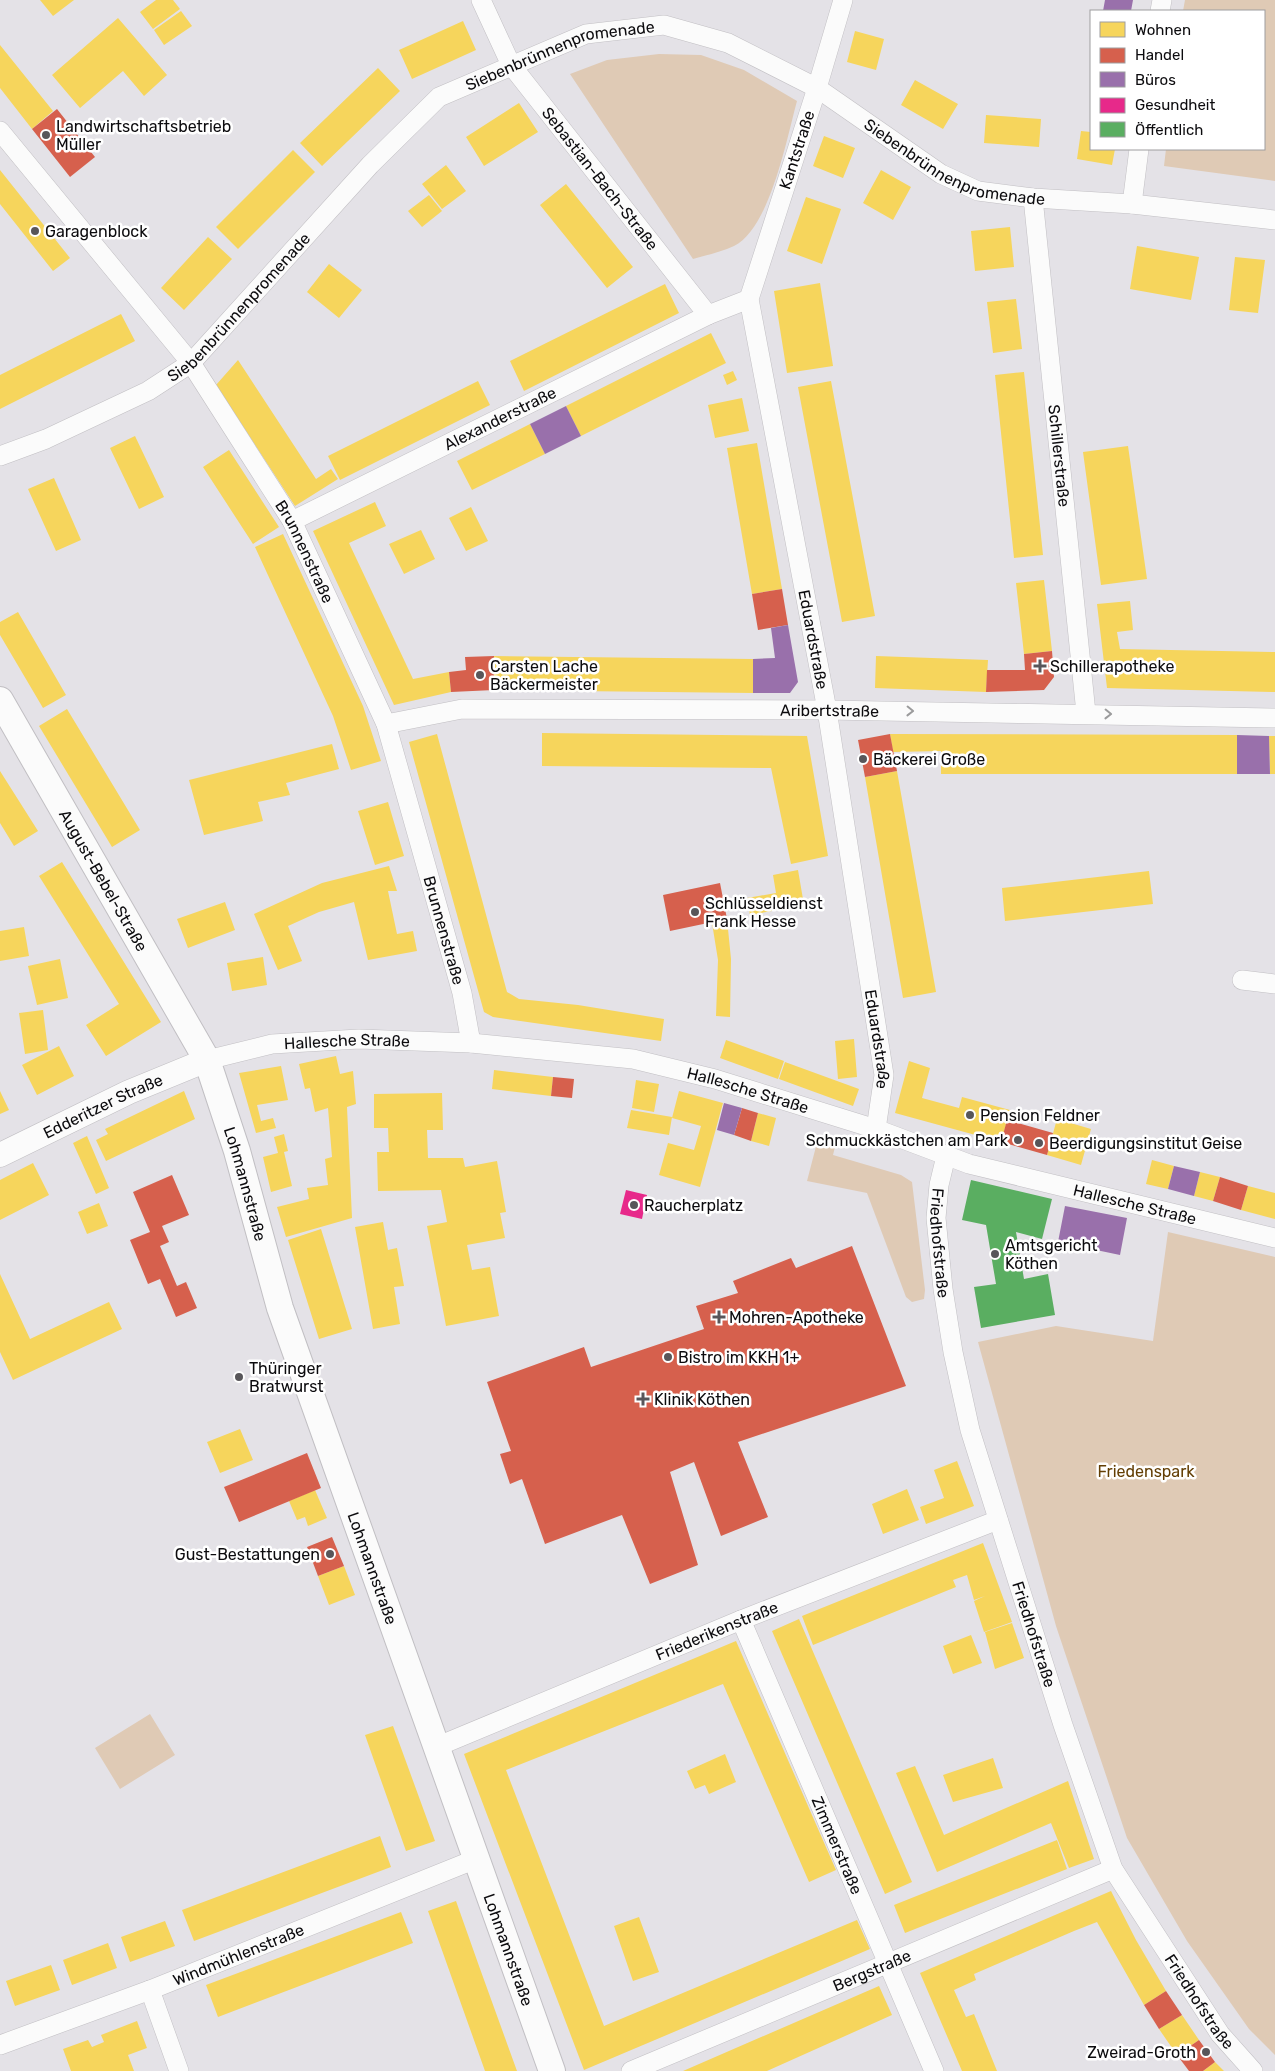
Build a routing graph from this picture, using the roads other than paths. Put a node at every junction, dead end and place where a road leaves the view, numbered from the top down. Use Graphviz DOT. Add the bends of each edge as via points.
graph roads {
  1 [pos="481,0"];
  2 [pos="843,0"];
  3 [pos="511,65"];
  4 [pos="817,88"];
  5 [pos="0,132"];
  6 [pos="1139,150"];
  7 [pos="1033,198"];
  8 [pos="1132,204"];
  9 [pos="1275,220"];
  10 [pos="749,299"];
  11 [pos="708,315"];
  12 [pos="192,363"];
  13 [pos="0,456"];
  14 [pos="292,520"];
  15 [pos="0,700"];
  16 [pos="826,710"];
  17 [pos="1086,714"];
  18 [pos="1275,718"];
  19 [pos="386,724"];
  20 [pos="1242,980"];
  21 [pos="1275,984"];
  22 [pos="471,1043"];
  23 [pos="207,1060"];
  24 [pos="876,1129"];
  25 [pos="0,1155"];
  26 [pos="946,1156"];
  27 [pos="1275,1238"];
  28 [pos="998,1520"];
  29 [pos="741,1620"];
  30 [pos="436,1747"];
  31 [pos="476,1859"];
  32 [pos="1113,1869"];
  33 [pos="888,1963"];
  34 [pos="150,1990"];
  35 [pos="0,2045"];
  36 [pos="179,2071"];
  37 [pos="552,2071"];
  38 [pos="631,2071"];
  39 [pos="934,2071"];
  40 [pos="1253,2071"];
  1 -- 3 [label="street, Sebastian-Bach-Straße"];
  2 -- 4 [label="street, Kantstraße"];
  3 -- 4 [label="street, Siebenbrünnenpromenade" via="586,34 664,25 728,43"];
  3 -- 11 [label="street, Sebastian-Bach-Straße"];
  3 -- 12 [label="street, Siebenbrünnenpromenade" via="439,97 370,165"];
  4 -- 7 [label="street, Siebenbrünnenpromenade" via="941,174 978,191"];
  4 -- 10 [label="street, Kantstraße"];
  5 -- 12 [label="street, Brunnenstraße"];
  6 -- 8 [label="street"];
  7 -- 8 [label="street, Siebenbrünnenpromenade"];
  7 -- 17 [label="street, Schillerstraße"];
  8 -- 9 [label="street, Siebenbrünnenpromenade"];
  10 -- 11 [label="street"];
  10 -- 16 [label="street, Eduardstraße"];
  11 -- 14 [label="street, Alexanderstraße"];
  12 -- 13 [label="street, Siebenbrünnenpromenade" via="148,391 46,439"];
  12 -- 14 [label="street, Brunnenstraße"];
  14 -- 19 [label="street, Brunnenstraße"];
  15 -- 23 [label="main road, August-Bebel-Straße"];
  16 -- 17 [label="street, Aribertstraße, one-way"];
  16 -- 19 [label="street, Aribertstraße" via="462,710"];
  16 -- 24 [label="street, Eduardstraße" via="884,1075"];
  17 -- 18 [label="street, Aribertstraße, one-way"];
  19 -- 22 [label="street, Brunnenstraße" via="462,993"];
  20 -- 21 [label="street"];
  22 -- 23 [label="street, Hallesche Straße" via="359,1039 272,1044"];
  22 -- 24 [label="street, Hallesche Straße" via="633,1059 715,1078"];
  23 -- 25 [label="street, Edderitzer Straße" via="129,1092"];
  23 -- 30 [label="main road, Lohmannstraße" via="237,1151 280,1308"];
  24 -- 26 [label="street, Hallesche Straße"];
  26 -- 27 [label="street, Hallesche Straße"];
  26 -- 28 [label="street, Friedhofstraße" via="936,1218 946,1308 970,1430"];
  28 -- 29 [label="street, Friederikenstraße"];
  28 -- 32 [label="street, Friedhofstraße"];
  29 -- 30 [label="street, Friederikenstraße"];
  29 -- 33 [label="street, Zimmerstraße"];
  30 -- 31 [label="main road, Lohmannstraße"];
  31 -- 34 [label="street, Windmühlenstraße"];
  31 -- 37 [label="main road, Lohmannstraße"];
  32 -- 33 [label="street, Bergstraße"];
  32 -- 40 [label="street, Friedhofstraße" via="1220,2034"];
  33 -- 38 [label="street, Bergstraße"];
  33 -- 39 [label="street, Zimmerstraße"];
  34 -- 35 [label="street, Windmühlenstraße"];
  34 -- 36 [label="street"];
}
